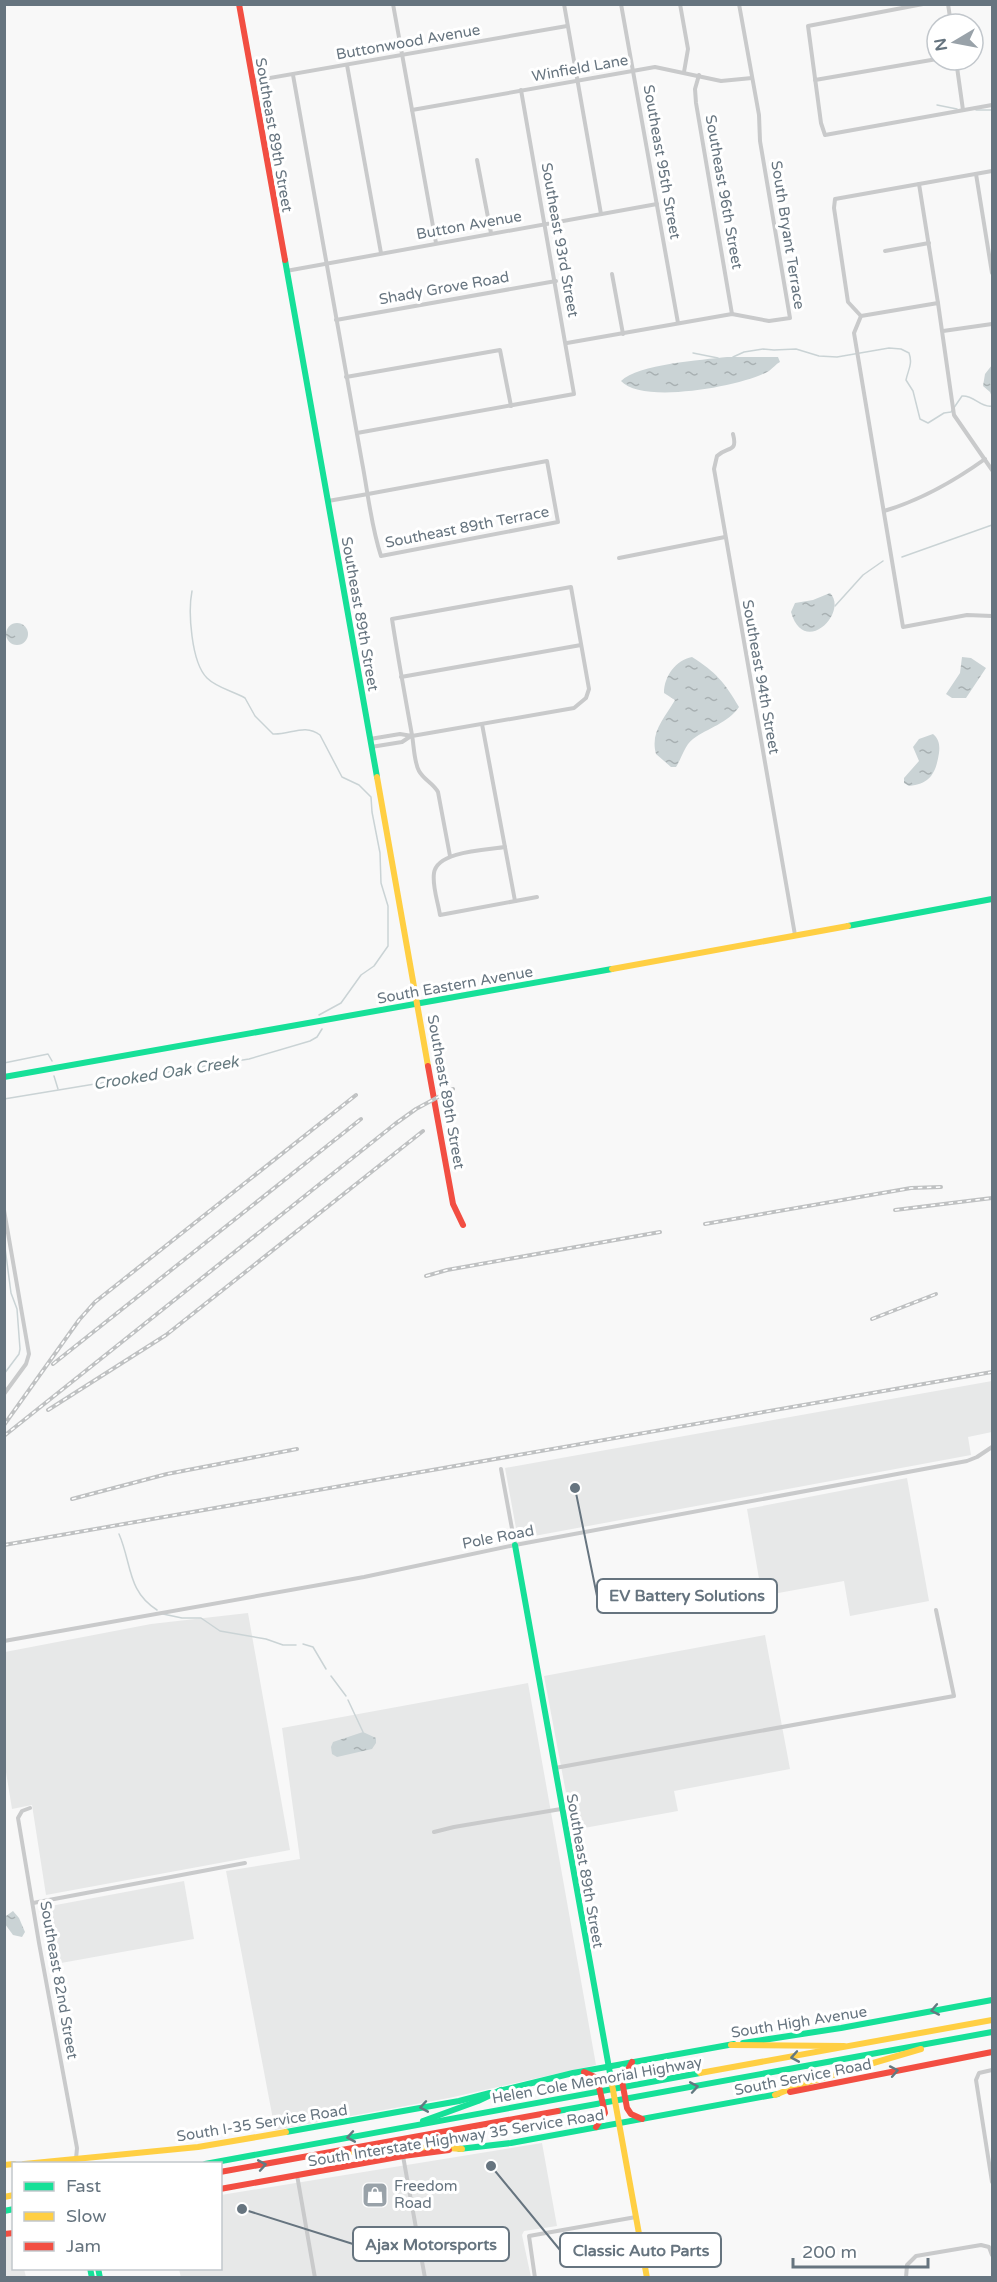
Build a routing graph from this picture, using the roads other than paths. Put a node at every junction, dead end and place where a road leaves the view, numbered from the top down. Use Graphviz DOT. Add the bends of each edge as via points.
graph roads {
  1 [pos="238,4"];
  2 [pos="393,4"];
  3 [pos="564,4"];
  4 [pos="621,4"];
  5 [pos="680,4"];
  6 [pos="739,4"];
  7 [pos="923,4"];
  8 [pos="567,26"];
  9 [pos="402,55"];
  10 [pos="925,61"];
  11 [pos="347,65"];
  12 [pos="633,70"];
  13 [pos="684,72"];
  14 [pos="958,72"];
  15 [pos="293,75"];
  16 [pos="699,75"];
  17 [pos="752,78"];
  18 [pos="577,80"];
  19 [pos="815,80"];
  20 [pos="252,81"];
  21 [pos="521,90"];
  22 [pos="993,105"];
  23 [pos="412,110"];
  24 [pos="963,110"];
  25 [pos="477,160"];
  26 [pos="993,171"];
  27 [pos="976,174"];
  28 [pos="919,184"];
  29 [pos="657,204"];
  30 [pos="601,214"];
  31 [pos="546,224"];
  32 [pos="490,233"];
  33 [pos="436,243"];
  34 [pos="929,243"];
  35 [pos="885,251"];
  36 [pos="381,254"];
  37 [pos="326,263"];
  38 [pos="286,271"];
  39 [pos="993,273"];
  40 [pos="612,274"];
  41 [pos="555,281"];
  42 [pos="938,303"];
  43 [pos="732,314"];
  44 [pos="861,316"];
  45 [pos="336,320"];
  46 [pos="678,323"];
  47 [pos="993,324"];
  48 [pos="943,331"];
  49 [pos="623,334"];
  50 [pos="567,344"];
  51 [pos="346,377"];
  52 [pos="511,406"];
  53 [pos="357,433"];
  54 [pos="733,434"];
  55 [pos="985,459"];
  56 [pos="993,470"];
  57 [pos="368,494"];
  58 [pos="327,501"];
  59 [pos="884,511"];
  60 [pos="725,537"];
  61 [pos="618,558"];
  62 [pos="993,616"];
  63 [pos="581,645"];
  64 [pos="401,677"];
  65 [pos="482,724"];
  66 [pos="412,736"];
  67 [pos="370,740"];
  68 [pos="371,747"];
  69 [pos="505,847"];
  70 [pos="450,856"];
  71 [pos="537,897"];
  72 [pos="993,899"];
  73 [pos="515,901"];
  74 [pos="795,935"];
  75 [pos="418,1005"];
  76 [pos="4,1077"];
  77 [pos="4,1210"];
  78 [pos="462,1226"];
  79 [pos="4,1394"];
  80 [pos="993,1447"];
  81 [pos="501,1469"];
  82 [pos="515,1545"];
  83 [pos="936,1610"];
  84 [pos="4,1641"];
  85 [pos="554,1768"];
  86 [pos="30,1808"];
  87 [pos="561,1809"];
  88 [pos="434,1832"];
  89 [pos="245,1863"];
  90 [pos="33,1903"];
  91 [pos="993,2000"];
  92 [pos="993,2020"];
  93 [pos="993,2032"];
  94 [pos="952,2040"];
  95 [pos="731,2045"];
  96 [pos="852,2047"];
  97 [pos="993,2052"];
  98 [pos="632,2062"];
  99 [pos="608,2067"];
  100 [pos="993,2070"];
  101 [pos="582,2071"];
  102 [pos="501,2090"];
  103 [pos="775,2095"];
  104 [pos="643,2120"];
  105 [pos="619,2124"];
  106 [pos="408,2126"];
  107 [pos="596,2127"];
  108 [pos="462,2149"];
  109 [pos="321,2154"];
  110 [pos="403,2156"];
  111 [pos="76,2161"];
  112 [pos="50,2162"];
  113 [pos="210,2162"];
  114 [pos="222,2172"];
  115 [pos="297,2175"];
  116 [pos="992,2182"];
  117 [pos="222,2189"];
  118 [pos="636,2217"];
  119 [pos="993,2255"];
  120 [pos="315,2277"];
  121 [pos="425,2277"];
  122 [pos="535,2277"];
  123 [pos="646,2277"];
  124 [pos="906,2277"];
  1 -- 20 [label="main road, Southeast 89th Street"];
  2 -- 9 [label="street"];
  3 -- 8 [label="street"];
  4 -- 12 [label="street, Southeast 95th Street"];
  5 -- 13 [label="street" via="688,49"];
  6 -- 17 [label="street, South Bryant Terrace"];
  7 -- 19 [label="street" via="808,26"];
  8 -- 9 [label="street, Buttonwood Avenue"];
  8 -- 18 [label="street"];
  9 -- 11 [label="street, Buttonwood Avenue"];
  9 -- 23 [label="street"];
  10 -- 19 [label="street"];
  11 -- 15 [label="street, Buttonwood Avenue"];
  11 -- 36 [label="street"];
  12 -- 13 [label="street, Winfield Lane" via="655,67"];
  12 -- 18 [label="street, Winfield Lane"];
  12 -- 29 [label="street, Southeast 95th Street"];
  13 -- 16 [label="street, Winfield Lane"];
  14 -- 24 [label="street"];
  15 -- 20 [label="street, Buttonwood Avenue"];
  15 -- 37 [label="street, Southeast 89th Terrace"];
  16 -- 17 [label="street, Winfield Lane" via="725,81"];
  16 -- 43 [label="street, Southeast 96th Street" via="696,103"];
  17 -- 43 [label="street, South Bryant Terrace" via="790,318 769,321"];
  18 -- 21 [label="street, Winfield Lane"];
  18 -- 30 [label="street"];
  19 -- 24 [label="street" via="825,135"];
  20 -- 38 [label="main road, Southeast 89th Street"];
  21 -- 23 [label="street, Winfield Lane"];
  21 -- 31 [label="street, Southeast 93rd Street"];
  22 -- 24 [label="street"];
  23 -- 33 [label="street"];
  25 -- 32 [label="street"];
  26 -- 27 [label="street"];
  27 -- 28 [label="street"];
  27 -- 39 [label="street"];
  28 -- 34 [label="street"];
  28 -- 44 [label="street" via="833,200 848,302"];
  29 -- 30 [label="street, Button Avenue"];
  29 -- 46 [label="street, Southeast 95th Street"];
  30 -- 31 [label="street, Button Avenue"];
  31 -- 32 [label="street, Button Avenue"];
  31 -- 41 [label="street, Southeast 93rd Street"];
  32 -- 33 [label="street, Button Avenue"];
  33 -- 36 [label="street, Button Avenue"];
  34 -- 35 [label="street"];
  34 -- 42 [label="street"];
  36 -- 37 [label="street, Button Avenue"];
  37 -- 38 [label="street, Button Avenue"];
  37 -- 45 [label="street, Southeast 89th Terrace"];
  38 -- 58 [label="main road, Southeast 89th Street"];
  40 -- 49 [label="street"];
  41 -- 45 [label="street, Shady Grove Road"];
  41 -- 50 [label="street, Southeast 93rd Street"];
  42 -- 44 [label="street"];
  42 -- 48 [label="street"];
  43 -- 46 [label="street, South Bryant Terrace"];
  44 -- 59 [label="street" via="854,333"];
  45 -- 51 [label="street, Southeast 89th Terrace"];
  46 -- 49 [label="street, South Bryant Terrace"];
  47 -- 48 [label="street"];
  48 -- 55 [label="street" via="954,415"];
  49 -- 50 [label="street, South Bryant Terrace"];
  50 -- 52 [label="street, Southeast 93rd Street" via="574,393"];
  51 -- 52 [label="street" via="500,350"];
  51 -- 53 [label="street, Southeast 89th Terrace"];
  52 -- 53 [label="street"];
  53 -- 57 [label="street, Southeast 89th Terrace"];
  54 -- 60 [label="street, Southeast 94th Street" via="733,448 717,456 714,469"];
  55 -- 56 [label="street"];
  55 -- 59 [label="street" via="929,494"];
  57 -- 57 [label="street, Southeast 89th Terrace" via="547,461 558,522 381,556"];
  57 -- 58 [label="street, Southeast 89th Terrace"];
  58 -- 67 [label="main road, Southeast 89th Street"];
  59 -- 62 [label="street" via="903,627 967,615"];
  60 -- 61 [label="street"];
  60 -- 74 [label="street, Southeast 94th Street"];
  63 -- 64 [label="street"];
  63 -- 64 [label="street" via="571,587 392,619"];
  63 -- 65 [label="street" via="589,689 586,699 574,708"];
  64 -- 66 [label="street"];
  65 -- 66 [label="street"];
  65 -- 69 [label="street"];
  66 -- 67 [label="street" via="400,734"];
  66 -- 68 [label="street" via="402,742"];
  66 -- 70 [label="street" via="418,770 438,792"];
  67 -- 68 [label="main road, Southeast 89th Street"];
  68 -- 75 [label="main road, Southeast 89th Street"];
  69 -- 70 [label="street"];
  69 -- 73 [label="street"];
  70 -- 73 [label="street" via="440,861 434,873 440,915"];
  71 -- 73 [label="street"];
  72 -- 74 [label="main road, South Eastern Avenue"];
  74 -- 75 [label="main road, South Eastern Avenue"];
  75 -- 76 [label="main road, South Eastern Avenue"];
  75 -- 78 [label="main road, Southeast 89th Street" via="453,1204"];
  77 -- 79 [label="street" via="29,1354"];
  80 -- 82 [label="street, Pole Road" via="967,1461"];
  81 -- 82 [label="street, Southeast 89th Street"];
  82 -- 84 [label="street, Pole Road" via="347,1580"];
  82 -- 85 [label="main road, Southeast 89th Street"];
  83 -- 85 [label="street" via="954,1696"];
  85 -- 87 [label="main road, Southeast 89th Street"];
  86 -- 90 [label="street, Southeast 82nd Street" via="22,1810 18,1818"];
  87 -- 88 [label="street"];
  87 -- 99 [label="main road, Southeast 89th Street"];
  89 -- 90 [label="street"];
  90 -- 111 [label="street, Southeast 82nd Street" via="77,2148"];
  91 -- 95 [label="main road, South High Avenue, one-way"];
  92 -- 96 [label="main road, Helen Cole Memorial Highway"];
  93 -- 94 [label="main road, Helen Cole Memorial Highway"];
  94 -- 103 [label="main road"];
  109 -- 94 [label="main road, Helen Cole Memorial Highway, one-way"];
  95 -- 96 [label="main road" via="817,2043"];
  95 -- 98 [label="main road, South High Avenue"];
  96 -- 106 [label="main road, Helen Cole Memorial Highway, one-way"];
  103 -- 97 [label="main road, South Service Road, one-way"];
  98 -- 99 [label="main road, South High Avenue"];
  98 -- 104 [label="main road" via="622,2078 627,2105 631,2114"];
  99 -- 101 [label="main road"];
  99 -- 105 [label="main road, Southeast 89th Street"];
  100 -- 116 [label="street" via="979,2073 976,2080"];
  101 -- 102 [label="main road"];
  101 -- 107 [label="main road" via="595,2076 600,2086 605,2113"];
  102 -- 106 [label="main road"];
  102 -- 111 [label="main road, South I-35 Service Road, one-way" via="459,2101 209,2145"];
  103 -- 104 [label="main road, South Service Road"];
  104 -- 105 [label="main road, South Service Road"];
  105 -- 107 [label="main road, South Interstate Highway 35 Service Road"];
  105 -- 118 [label="main road, Southeast 89th Street"];
  106 -- 113 [label="main road, Helen Cole Memorial Highway, one-way"];
  107 -- 108 [label="main road, South Interstate Highway 35 Service Road"];
  108 -- 109 [label="main road"];
  108 -- 110 [label="main road, South Interstate Highway 35 Service Road"];
  114 -- 109 [label="main road, Helen Cole Memorial Highway, one-way"];
  110 -- 115 [label="main road, South Interstate Highway 35 Service Road"];
  110 -- 121 [label="street"];
  111 -- 112 [label="main road, South I-35 Service Road"];
  115 -- 117 [label="main road"];
  115 -- 120 [label="street"];
  118 -- 122 [label="street" via="529,2236"];
  118 -- 123 [label="main road, Southeast 89th Street"];
  119 -- 124 [label="street" via="989,2247 981,2245 922,2255 910,2260"];
}
